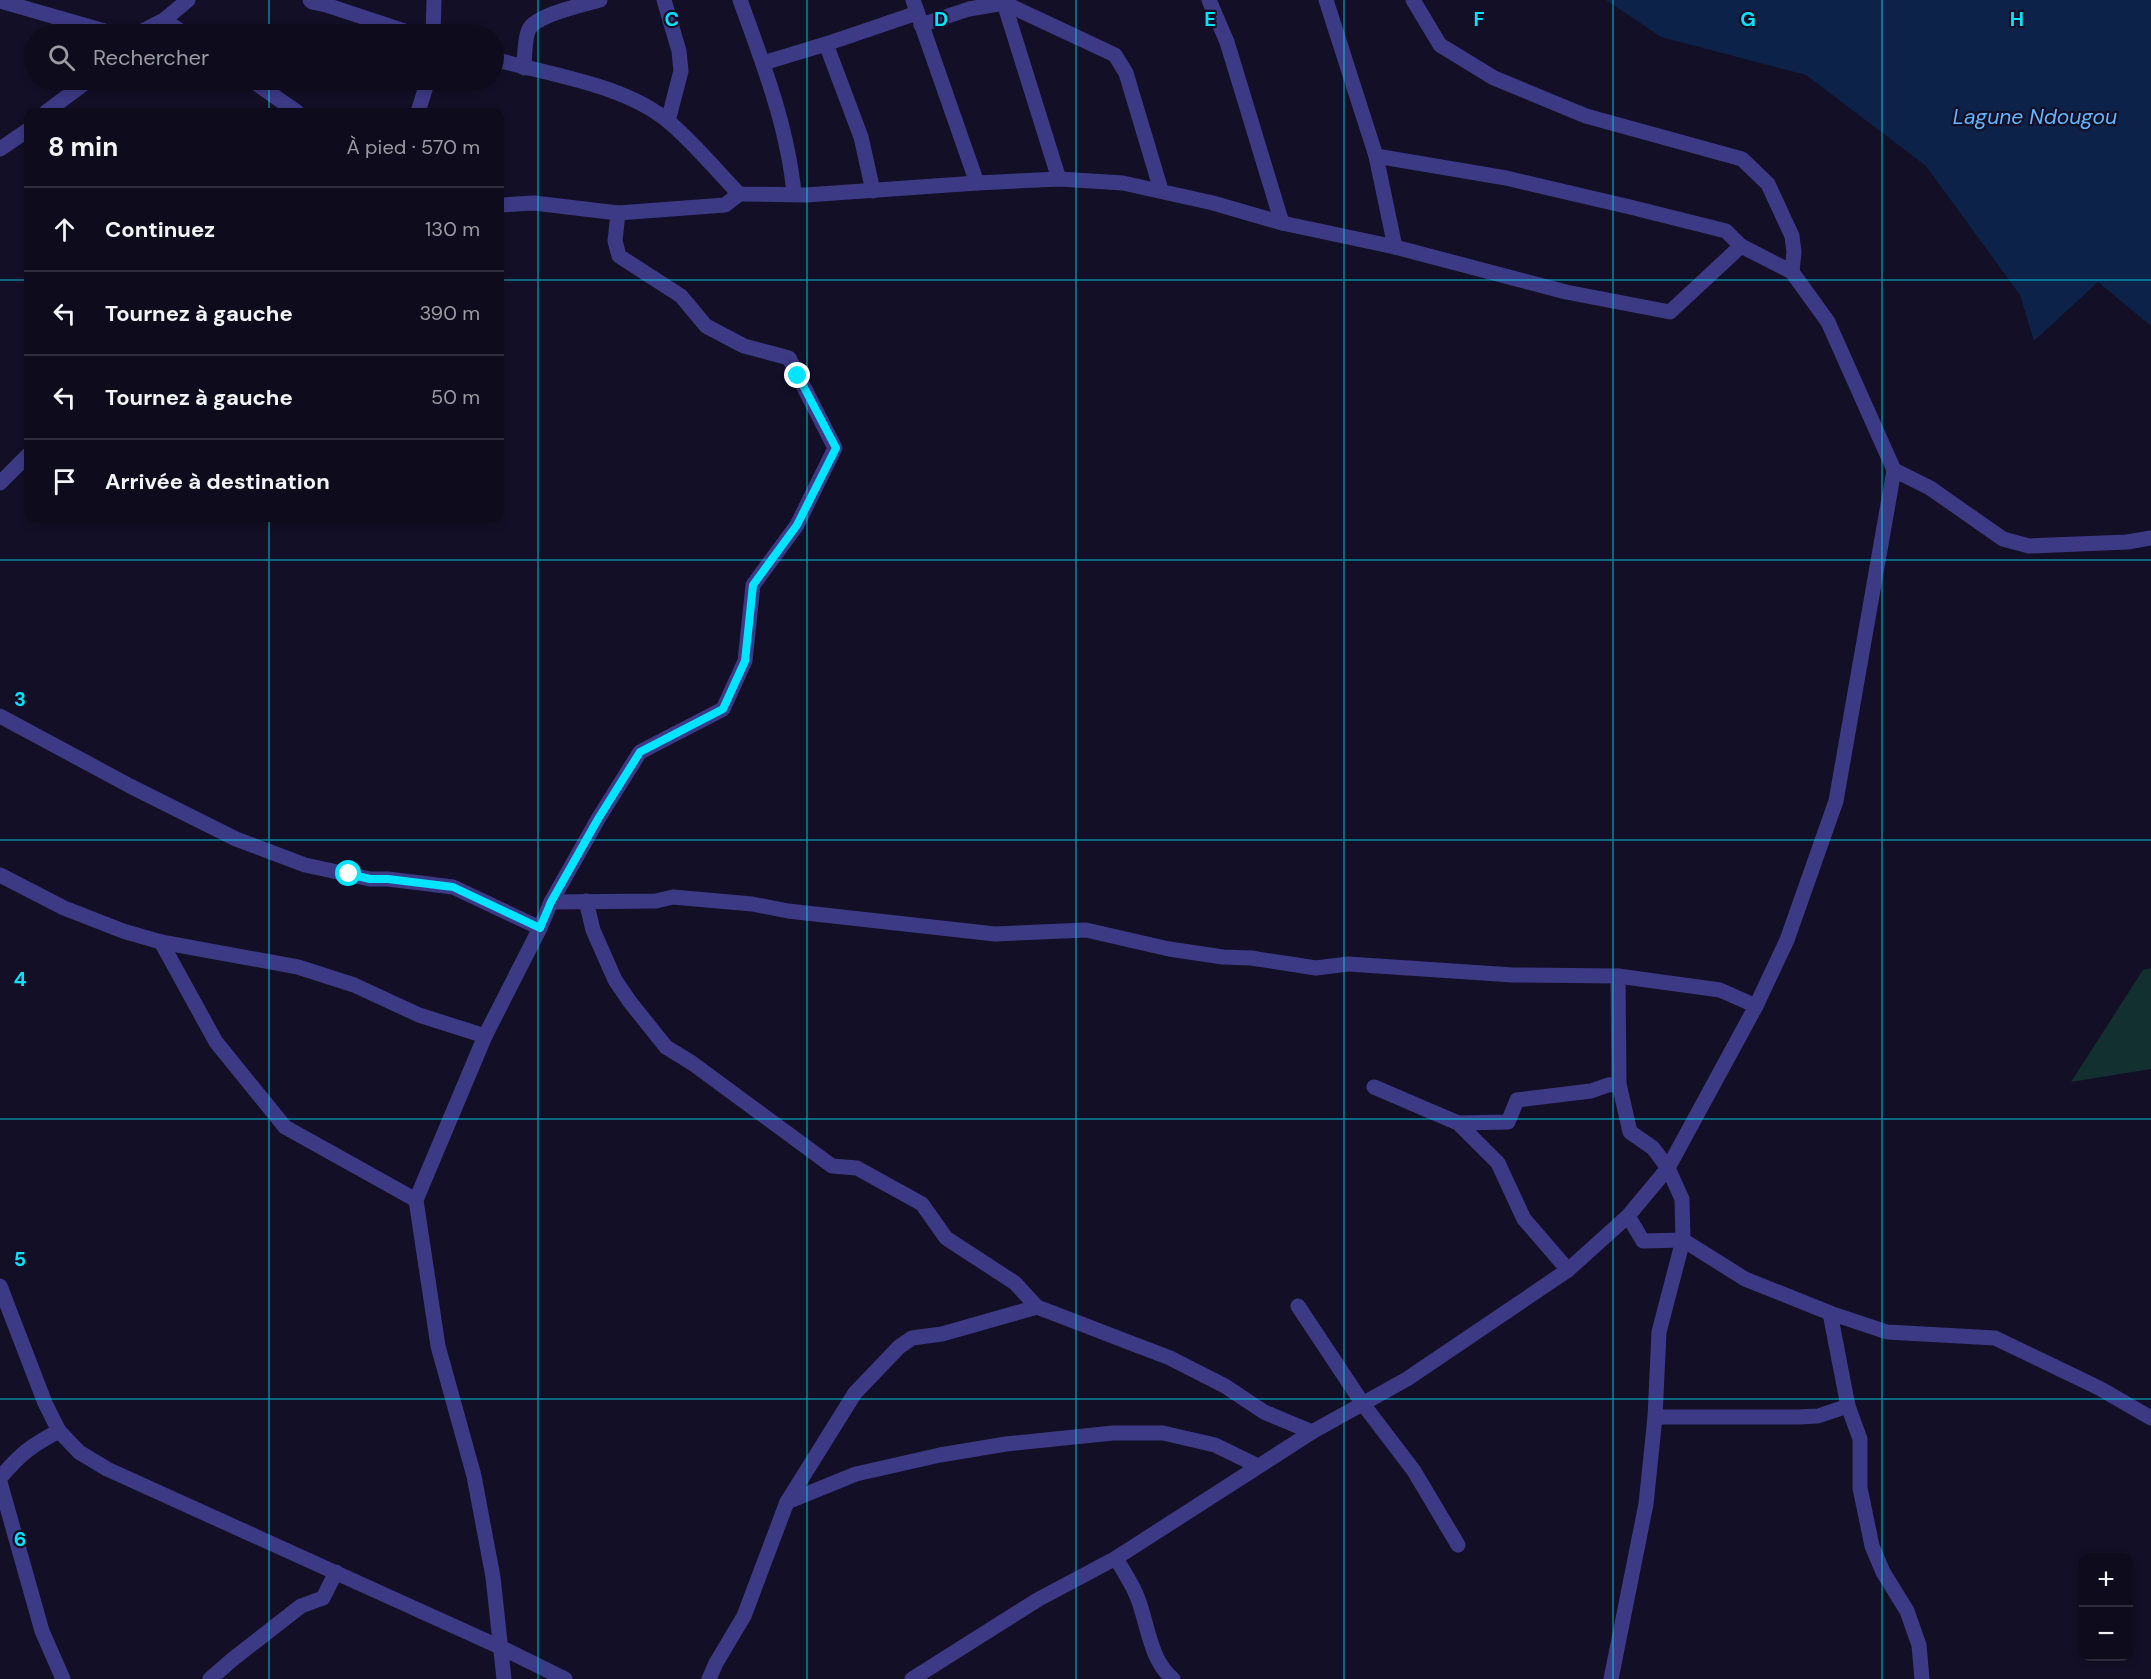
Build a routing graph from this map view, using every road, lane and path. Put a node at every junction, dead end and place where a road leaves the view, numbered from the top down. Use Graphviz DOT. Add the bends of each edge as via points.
graph roads {
  1 [pos="188,0"];
  2 [pos="310,0"];
  3 [pos="434,0"];
  4 [pos="600,0"];
  5 [pos="664,0"];
  6 [pos="740,0"];
  7 [pos="1209,0"];
  8 [pos="1326,0"];
  9 [pos="1413,0"];
  10 [pos="0,1"];
  11 [pos="333,2"];
  12 [pos="1004,3"];
  13 [pos="917,12"];
  14 [pos="164,20"];
  15 [pos="80,24"];
  16 [pos="156,24"];
  17 [pos="170,24"];
  18 [pos="389,24"];
  19 [pos="433,24"];
  20 [pos="826,44"];
  21 [pos="504,62"];
  22 [pos="763,63"];
  23 [pos="524,68"];
  24 [pos="76,90"];
  25 [pos="265,90"];
  26 [pos="425,90"];
  27 [pos="51,108"];
  28 [pos="291,108"];
  29 [pos="419,108"];
  30 [pos="668,121"];
  31 [pos="24,133"];
  32 [pos="0,149"];
  33 [pos="1376,156"];
  34 [pos="1059,179"];
  35 [pos="978,183"];
  36 [pos="1161,190"];
  37 [pos="873,191"];
  38 [pos="739,194"];
  39 [pos="794,194"];
  40 [pos="504,205"];
  41 [pos="618,213"];
  42 [pos="1282,222"];
  43 [pos="1741,246"];
  44 [pos="1395,247"];
  45 [pos="1792,272"];
  46 [pos="24,459"];
  47 [pos="1894,470"];
  48 [pos="0,483"];
  49 [pos="2151,538"];
  50 [pos="0,716"];
  51 [pos="0,875"];
  52 [pos="586,901"];
  53 [pos="551,902"];
  54 [pos="540,928"];
  55 [pos="161,942"];
  56 [pos="1618,976"];
  57 [pos="1756,1006"];
  58 [pos="485,1036"];
  59 [pos="1619,1084"];
  60 [pos="1374,1087"];
  61 [pos="1458,1124"];
  62 [pos="1668,1168"];
  63 [pos="416,1200"];
  64 [pos="1628,1216"];
  65 [pos="1683,1240"];
  66 [pos="1568,1270"];
  67 [pos="0,1286"];
  68 [pos="1298,1306"];
  69 [pos="1037,1308"];
  70 [pos="1830,1313"];
  71 [pos="1363,1404"];
  72 [pos="1848,1406"];
  73 [pos="1655,1417"];
  74 [pos="2151,1418"];
  75 [pos="59,1431"];
  76 [pos="1312,1432"];
  77 [pos="1258,1466"];
  78 [pos="0,1480"];
  79 [pos="787,1502"];
  80 [pos="1458,1545"];
  81 [pos="1116,1558"];
  82 [pos="336,1572"];
  83 [pos="502,1648"];
  84 [pos="63,1679"];
  85 [pos="210,1679"];
  86 [pos="504,1679"];
  87 [pos="565,1679"];
  88 [pos="710,1679"];
  89 [pos="912,1679"];
  90 [pos="1173,1679"];
  91 [pos="1611,1679"];
  92 [pos="1922,1679"];
  1 -- 14 [label="street"];
  2 -- 11 [label="street"];
  3 -- 19 [label="street"];
  4 -- 23 [label="street" via="535,23 529,30"];
  5 -- 30 [label="street" via="681,71"];
  6 -- 22 [label="street"];
  7 -- 42 [label="street" via="1227,42"];
  8 -- 33 [label="street"];
  9 -- 45 [label="street" via="1440,45 1494,78 1586,116 1742,159 1768,184 1792,236"];
  10 -- 15 [label="street"];
  11 -- 18 [label="street"];
  12 -- 13 [label="street"];
  12 -- 34 [label="street"];
  12 -- 36 [label="street" via="1115,55 1126,73"];
  13 -- 20 [label="street"];
  13 -- 35 [label="street"];
  14 -- 16 [label="street"];
  14 -- 17 [label="street"];
  20 -- 22 [label="street"];
  20 -- 37 [label="street" via="861,137"];
  21 -- 23 [label="street"];
  22 -- 39 [label="street" via="791,162"];
  23 -- 30 [label="street" via="604,88"];
  24 -- 27 [label="street"];
  25 -- 28 [label="street"];
  26 -- 29 [label="street"];
  30 -- 38 [label="street"];
  31 -- 32 [label="street"];
  33 -- 43 [label="street" via="1506,178 1630,207 1726,231"];
  33 -- 44 [label="street"];
  34 -- 35 [label="street"];
  34 -- 36 [label="street"];
  35 -- 37 [label="street"];
  36 -- 42 [label="street"];
  37 -- 39 [label="street"];
  38 -- 39 [label="street"];
  38 -- 41 [label="street" via="725,205"];
  40 -- 41 [label="street" via="534,203"];
  41 -- 53 [label="street" via="615,241 619,256 681,296 706,326 744,346 789,358 836,448 797,525 753,585 745,661 723,709 640,752"];
  42 -- 44 [label="street"];
  43 -- 44 [label="street" via="1670,312 1566,292"];
  43 -- 45 [label="street"];
  45 -- 47 [label="street" via="1828,322"];
  46 -- 48 [label="street"];
  47 -- 49 [label="street" via="1930,488 2003,539 2029,546"];
  47 -- 57 [label="street" via="1836,801 1787,940"];
  50 -- 54 [label="street" via="236,839 305,865 370,879 453,887"];
  51 -- 55 [label="street" via="64,908"];
  52 -- 53 [label="street"];
  52 -- 56 [label="street" via="687,898 995,934 1086,930 1180,950 1316,968 1348,964 1513,975"];
  52 -- 69 [label="street" via="593,930 615,980 666,1047 832,1166 857,1168 922,1204 946,1238 1015,1283"];
  53 -- 54 [label="street"];
  54 -- 58 [label="street"];
  55 -- 58 [label="street" via="298,968 354,985 419,1015"];
  55 -- 63 [label="street" via="216,1042 285,1127"];
  56 -- 57 [label="street" via="1720,990"];
  56 -- 59 [label="street"];
  57 -- 62 [label="street"];
  58 -- 63 [label="street"];
  59 -- 61 [label="street" via="1517,1100 1508,1122"];
  59 -- 62 [label="street" via="1630,1132 1653,1148"];
  60 -- 61 [label="street"];
  61 -- 66 [label="street" via="1498,1163 1524,1219"];
  62 -- 64 [label="street"];
  62 -- 65 [label="street" via="1682,1199"];
  63 -- 83 [label="street" via="438,1346 474,1476 494,1577"];
  64 -- 65 [label="street" via="1642,1241"];
  64 -- 66 [label="street"];
  65 -- 70 [label="street" via="1745,1279"];
  65 -- 73 [label="street" via="1659,1332"];
  66 -- 71 [label="street" via="1407,1379"];
  67 -- 75 [label="street"];
  68 -- 71 [label="street"];
  69 -- 76 [label="street" via="1170,1358 1225,1386 1264,1412"];
  69 -- 79 [label="street" via="942,1334 912,1338 898,1347 855,1393"];
  70 -- 72 [label="street"];
  70 -- 74 [label="street" via="1887,1332 1995,1338"];
  71 -- 76 [label="street"];
  71 -- 80 [label="street" via="1414,1471"];
  72 -- 73 [label="street" via="1818,1416"];
  72 -- 92 [label="street" via="1860,1439 1860,1488 1872,1546 1907,1611 1919,1645"];
  73 -- 91 [label="street" via="1646,1504"];
  75 -- 78 [label="street" via="17,1456"];
  75 -- 82 [label="street" via="79,1452 106,1469"];
  76 -- 77 [label="street"];
  77 -- 79 [label="street" via="1215,1446 1163,1433 1113,1433 940,1455 856,1474"];
  77 -- 81 [label="street"];
  78 -- 84 [label="street" via="42,1631"];
  79 -- 88 [label="street" via="744,1616"];
  81 -- 89 [label="street" via="1039,1599"];
  81 -- 90 [label="street" via="1138,1597 1152,1647"];
  82 -- 83 [label="street"];
  82 -- 85 [label="street" via="323,1598 301,1606"];
  83 -- 86 [label="street"];
  83 -- 87 [label="street"];
}
